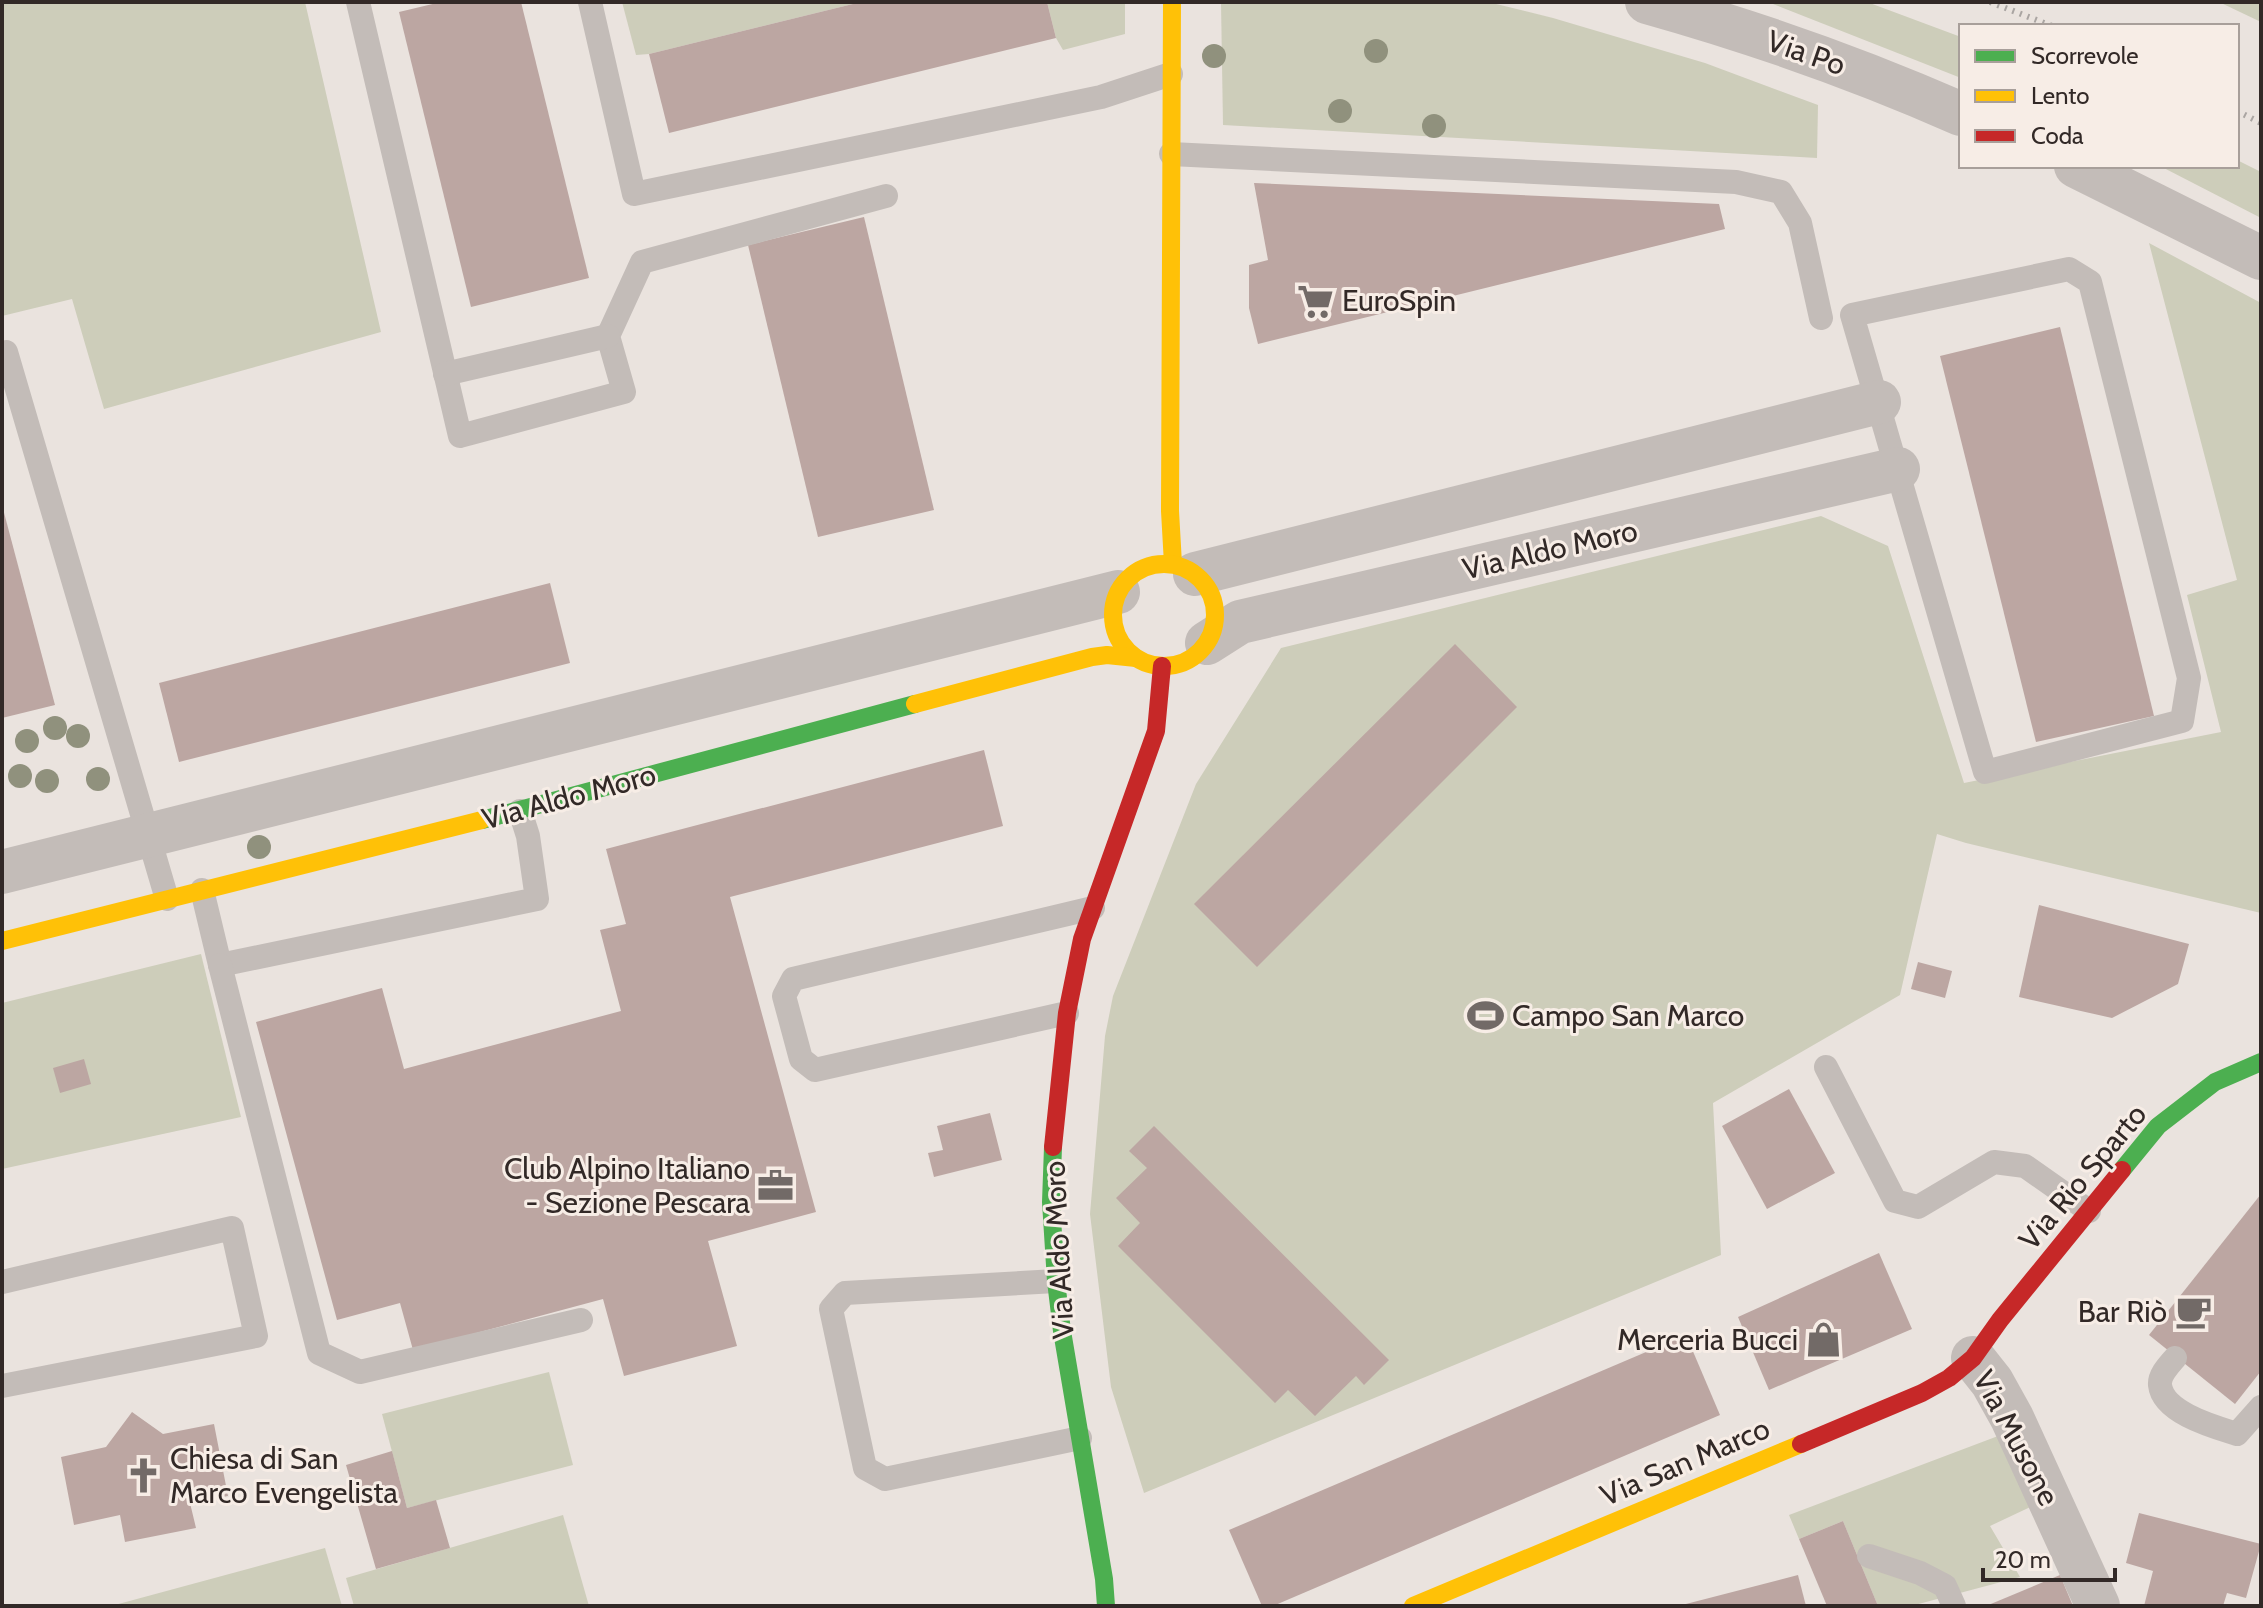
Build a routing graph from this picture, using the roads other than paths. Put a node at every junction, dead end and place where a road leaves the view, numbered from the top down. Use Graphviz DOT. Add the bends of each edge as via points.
graph roads {
  1 [pos="358,2"];
  2 [pos="590,2"];
  3 [pos="1172,2"];
  4 [pos="1647,2"];
  5 [pos="1171,74"];
  6 [pos="1959,113"];
  7 [pos="1171,154"];
  8 [pos="2080,168"];
  9 [pos="886,196"];
  10 [pos="2261,258"];
  11 [pos="1821,318"];
  12 [pos="608,336"];
  13 [pos="6,352"];
  14 [pos="445,374"];
  15 [pos="1879,402"];
  16 [pos="1898,469"];
  17 [pos="1184,569"];
  18 [pos="1118,592"];
  19 [pos="1207,643"];
  20 [pos="1136,658"];
  21 [pos="1162,666"];
  22 [pos="520,811"];
  23 [pos="149,835"];
  24 [pos="2,872"];
  25 [pos="202,890"];
  26 [pos="167,899"];
  27 [pos="1093,908"];
  28 [pos="2,941"];
  29 [pos="220,965"];
  30 [pos="1067,1013"];
  31 [pos="2261,1062"];
  32 [pos="1826,1067"];
  33 [pos="2089,1211"];
  34 [pos="1056,1281"];
  35 [pos="2,1282"];
  36 [pos="581,1320"];
  37 [pos="1973,1358"];
  38 [pos="2175,1358"];
  39 [pos="2,1386"];
  40 [pos="2261,1407"];
  41 [pos="1080,1438"];
  42 [pos="1869,1556"];
  43 [pos="1106,1606"];
  44 [pos="1413,1606"];
  45 [pos="1954,1606"];
  46 [pos="2098,1606"];
  1 -- 14 [label="lane"];
  2 -- 5 [label="lane" via="634,194 1101,97"];
  3 -- 5 [label="street"];
  4 -- 6 [label="street, Via Po" via="1852,69"];
  5 -- 7 [label="street"];
  7 -- 11 [label="lane" via="1736,182 1781,192 1800,223"];
  7 -- 17 [label="street" via="1169,496"];
  8 -- 10 [label="street"];
  9 -- 12 [label="lane" via="642,262"];
  12 -- 14 [label="lane"];
  12 -- 14 [label="lane" via="624,392 460,436"];
  13 -- 23 [label="lane"];
  15 -- 16 [label="lane"];
  15 -- 16 [label="lane" via="1852,315 2069,269 2090,282 2189,678 2182,721 1985,772"];
  15 -- 17 [label="street, Via Aldo Moro"];
  16 -- 19 [label="street, Via Aldo Moro" via="1240,622"];
  17 -- 18 [label="street" via="1157,564 1141,569"];
  17 -- 19 [label="street" via="1206,585 1213,599 1214,629"];
  18 -- 20 [label="street" via="1113,621 1125,648"];
  18 -- 23 [label="street, Via Aldo Moro"];
  19 -- 21 [label="street" via="1195,656"];
  20 -- 21 [label="street"];
  20 -- 22 [label="street, Via Aldo Moro" via="1092,657"];
  21 -- 27 [label="street, Via Aldo Moro" via="1156,731"];
  22 -- 25 [label="street, Via Aldo Moro"];
  22 -- 29 [label="lane" via="537,899"];
  23 -- 24 [label="street, Via Aldo Moro"];
  23 -- 26 [label="lane"];
  25 -- 26 [label="street, Via Aldo Moro"];
  25 -- 29 [label="lane"];
  26 -- 28 [label="street, Via Aldo Moro"];
  27 -- 30 [label="street, Via Aldo Moro"];
  27 -- 30 [label="lane" via="793,979 784,996 801,1059 815,1070"];
  29 -- 36 [label="lane" via="319,1353 360,1372"];
  30 -- 34 [label="street, Via Aldo Moro" via="1051,1202"];
  31 -- 33 [label="street, Via Rio Sparto" via="2215,1082 2158,1126"];
  32 -- 33 [label="lane" via="1895,1201 1918,1207 1994,1162 2025,1166"];
  33 -- 37 [label="street, Via Rio Sparto"];
  34 -- 41 [label="street, Via Aldo Moro"];
  34 -- 41 [label="lane" via="845,1293 831,1309 865,1468 885,1479"];
  35 -- 39 [label="lane" via="232,1228 256,1336"];
  37 -- 44 [label="street, Via San Marco" via="1922,1393"];
  37 -- 46 [label="street, Via Musone" via="2012,1418"];
  38 -- 40 [label="lane" via="2160,1385 2166,1399 2193,1420 2237,1434"];
  41 -- 43 [label="street, Via Aldo Moro"];
  42 -- 45 [label="lane" via="1945,1586"];
}
